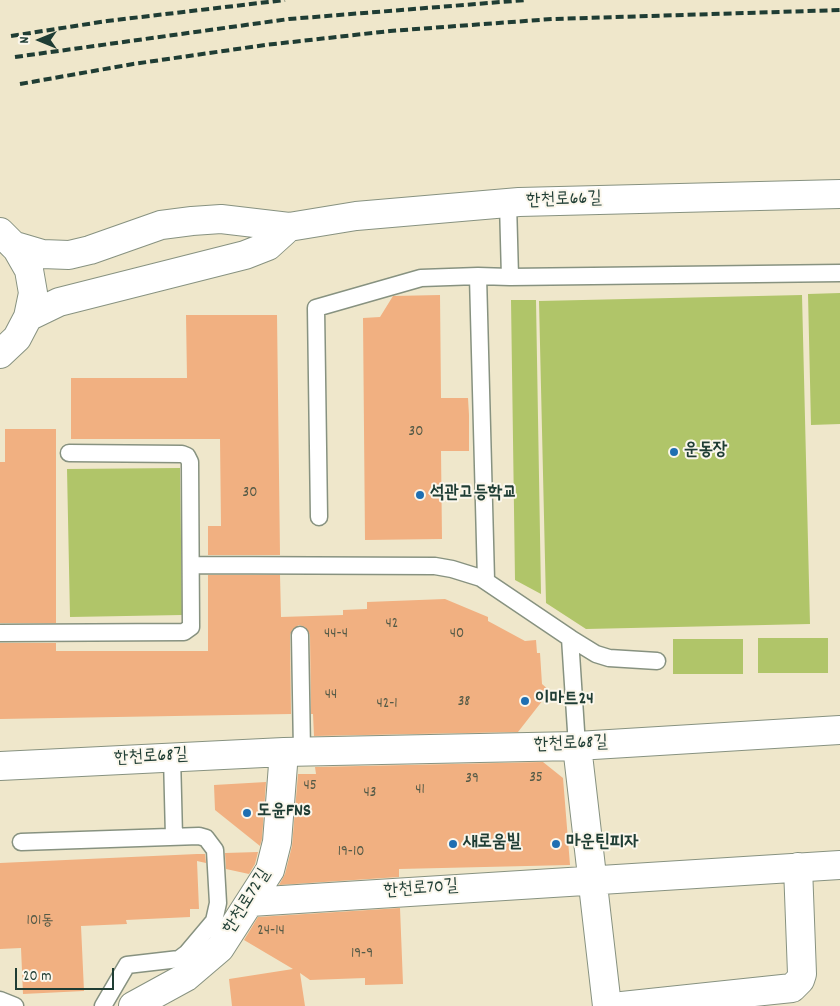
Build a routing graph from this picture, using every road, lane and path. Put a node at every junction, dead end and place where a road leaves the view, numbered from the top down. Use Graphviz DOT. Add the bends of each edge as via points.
graph roads {
  1 [pos="840,194"];
  2 [pos="508,203"];
  3 [pos="289,226"];
  4 [pos="8,239"];
  5 [pos="840,273"];
  6 [pos="478,276"];
  7 [pos="510,277"];
  8 [pos="28,317"];
  9 [pos="0,354"];
  10 [pos="69,453"];
  11 [pos="319,518"];
  12 [pos="191,565"];
  13 [pos="486,580"];
  14 [pos="0,632"];
  15 [pos="300,634"];
  16 [pos="570,638"];
  17 [pos="657,661"];
  18 [pos="840,730"];
  19 [pos="576,746"];
  20 [pos="293,751"];
  21 [pos="172,756"];
  22 [pos="0,766"];
  23 [pos="174,837"];
  24 [pos="21,842"];
  25 [pos="840,865"];
  26 [pos="798,867"];
  27 [pos="592,879"];
  28 [pos="250,902"];
  29 [pos="0,1000"];
  30 [pos="15,1006"];
  31 [pos="103,1006"];
  32 [pos="133,1006"];
  33 [pos="608,1006"];
  34 [pos="622,1006"];
  1 -- 2 [label="street, 한천로66길"];
  2 -- 3 [label="street, 한천로66길" via="356,216"];
  2 -- 7 [label="lane"];
  3 -- 4 [label="street, 한천로66길" via="221,219 173,223 61,256 42,254"];
  3 -- 8 [label="street" via="268,246 252,253 59,302"];
  4 -- 8 [label="street" via="29,270 33,293"];
  5 -- 7 [label="lane"];
  6 -- 7 [label="lane"];
  6 -- 11 [label="lane" via="421,278 316,308"];
  6 -- 13 [label="lane"];
  8 -- 9 [label="street" via="17,338"];
  10 -- 12 [label="lane" via="187,456 190,462"];
  12 -- 13 [label="lane" via="435,566"];
  12 -- 14 [label="lane" via="192,623 186,631"];
  13 -- 16 [label="lane"];
  15 -- 20 [label="lane"];
  16 -- 17 [label="lane" via="609,658"];
  16 -- 19 [label="lane"];
  18 -- 19 [label="street, 한천로68길"];
  19 -- 20 [label="street, 한천로68길"];
  19 -- 27 [label="street"];
  20 -- 21 [label="street, 한천로68길"];
  20 -- 28 [label="street, 한천로72길" via="274,856 270,870"];
  21 -- 22 [label="street, 한천로68길"];
  21 -- 23 [label="lane"];
  23 -- 24 [label="lane"];
  23 -- 31 [label="lane" via="206,838 215,850 218,902 214,921 179,959 127,964"];
  25 -- 26 [label="street, 한천로70길"];
  26 -- 27 [label="street, 한천로70길"];
  26 -- 34 [label="street" via="802,974 792,988"];
  27 -- 28 [label="street, 한천로70길"];
  27 -- 33 [label="street"];
  28 -- 32 [label="street, 한천로72길" via="220,948 207,961 186,977"];
  29 -- 30 [label="lane"];
}
